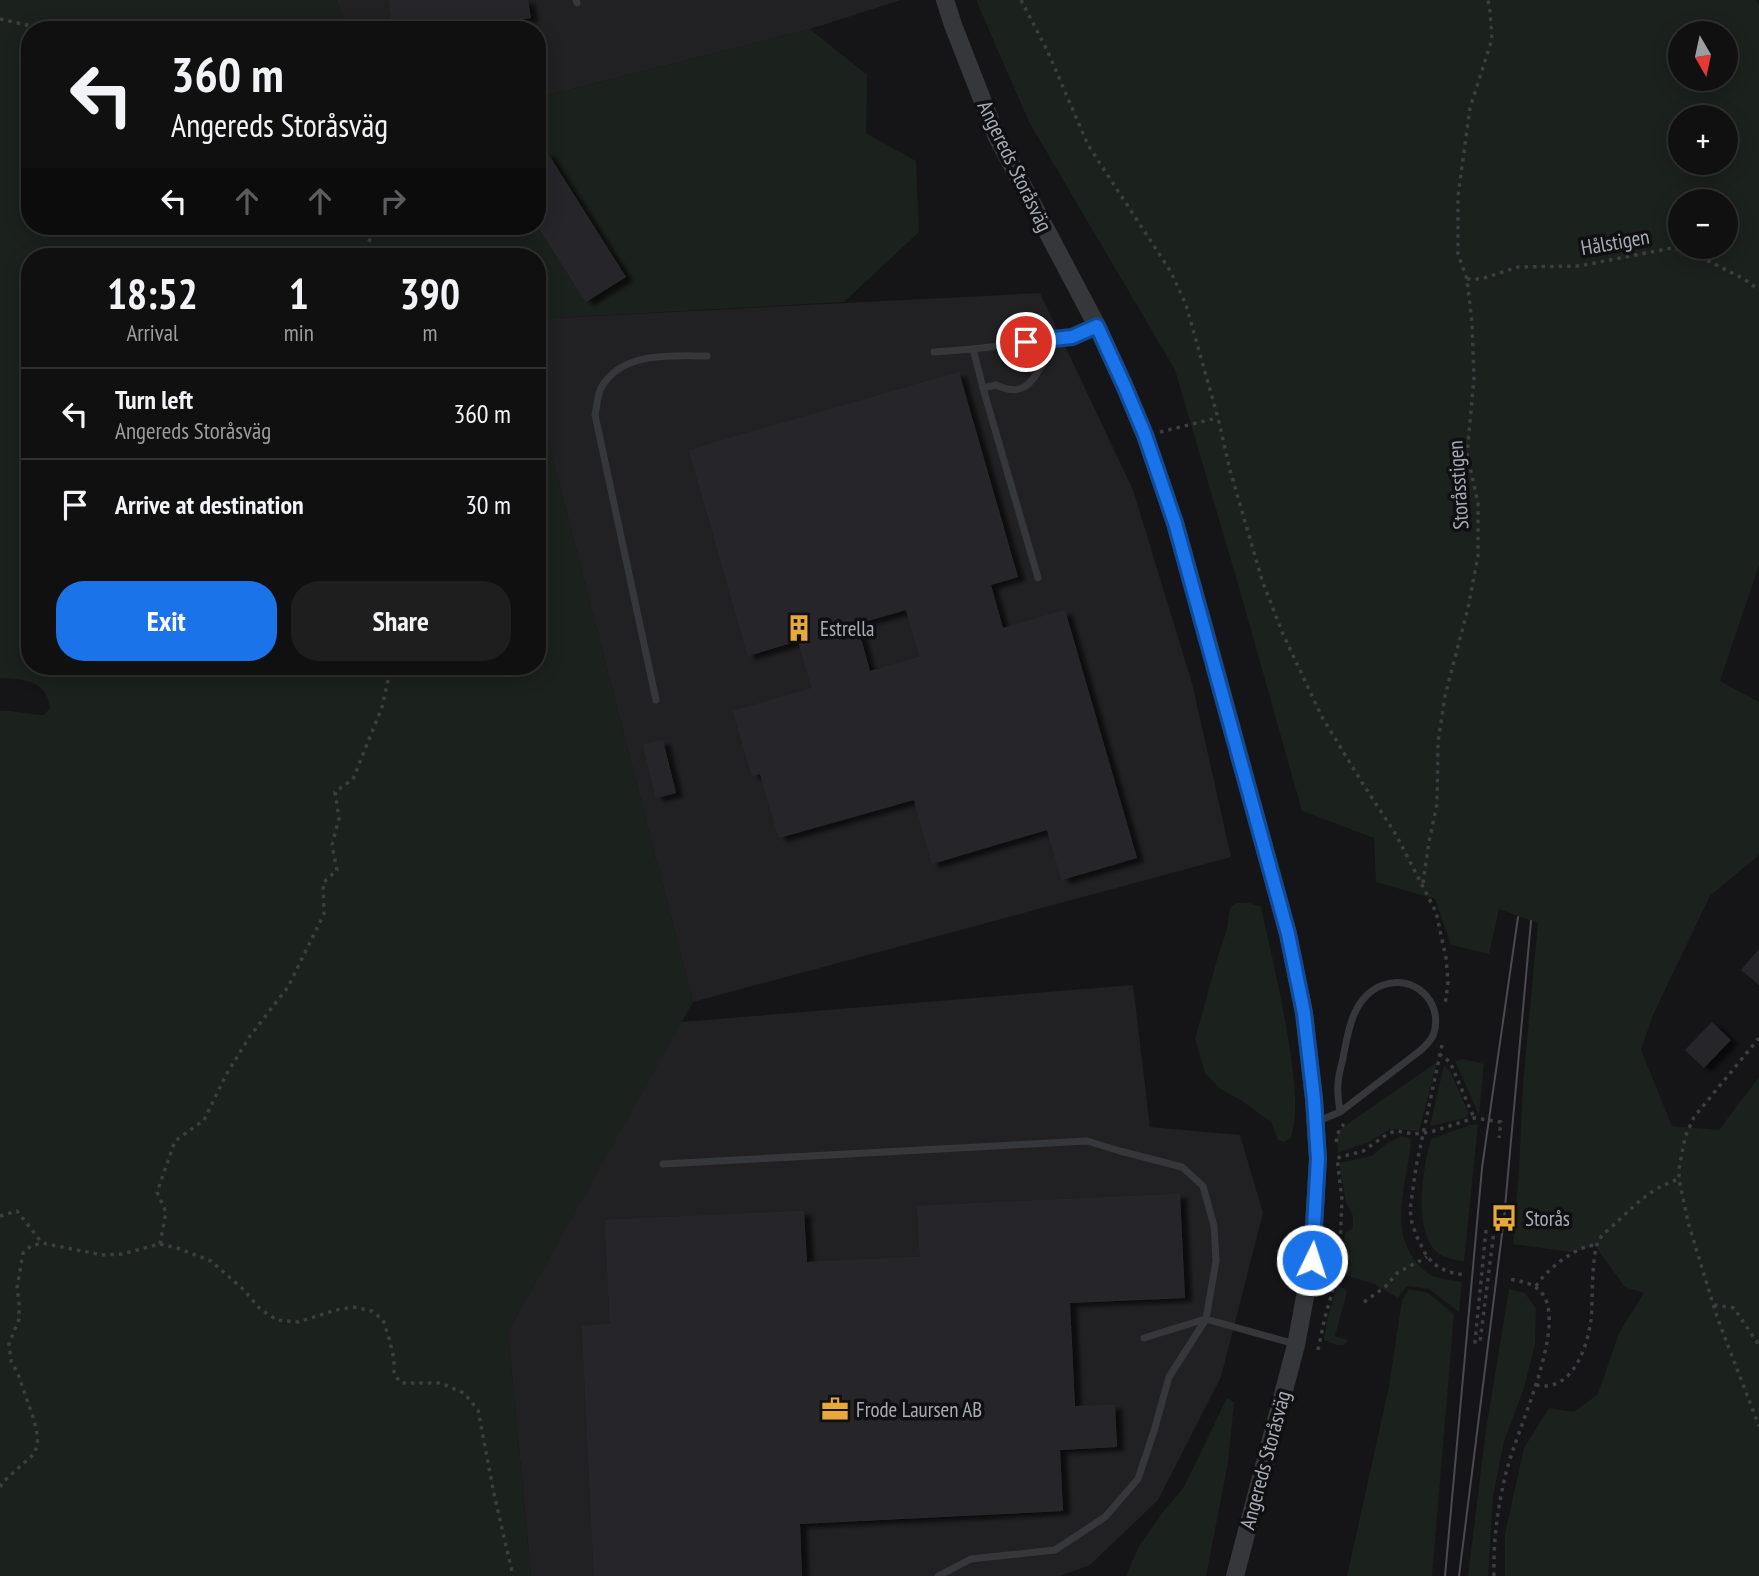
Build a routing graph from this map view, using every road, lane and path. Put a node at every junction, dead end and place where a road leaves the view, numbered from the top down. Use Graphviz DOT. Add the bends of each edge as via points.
graph roads {
  1 [pos="945,0"];
  2 [pos="1021,0"];
  3 [pos="1488,0"];
  4 [pos="0,19"];
  5 [pos="21,24"];
  6 [pos="1467,279"];
  7 [pos="1759,290"];
  8 [pos="1097,326"];
  9 [pos="1044,341"];
  10 [pos="973,349"];
  11 [pos="934,352"];
  12 [pos="707,356"];
  13 [pos="983,388"];
  14 [pos="1218,418"];
  15 [pos="1145,435"];
  16 [pos="1038,578"];
  17 [pos="389,675"];
  18 [pos="656,699"];
  19 [pos="1759,1038"];
  20 [pos="1433,1054"];
  21 [pos="1340,1112"];
  22 [pos="1474,1118"];
  23 [pos="1315,1121"];
  24 [pos="1344,1123"];
  25 [pos="1423,1133"];
  26 [pos="1499,1138"];
  27 [pos="1337,1158"];
  28 [pos="663,1164"];
  29 [pos="1679,1179"];
  30 [pos="0,1216"];
  31 [pos="1486,1230"];
  32 [pos="1494,1231"];
  33 [pos="42,1243"];
  34 [pos="160,1244"];
  35 [pos="1597,1245"];
  36 [pos="1427,1256"];
  37 [pos="1464,1275"];
  38 [pos="1509,1279"];
  39 [pos="1536,1286"];
  40 [pos="1364,1302"];
  41 [pos="1714,1305"];
  42 [pos="1206,1319"];
  43 [pos="1144,1338"];
  44 [pos="1296,1345"];
  45 [pos="1759,1345"];
  46 [pos="1318,1350"];
  47 [pos="1536,1385"];
  48 [pos="1759,1426"];
  49 [pos="0,1487"];
  50 [pos="513,1576"];
  51 [pos="937,1576"];
  52 [pos="1235,1576"];
  53 [pos="1494,1576"];
  1 -- 8 [label="street, Angereds Storåsväg" via="996,135"];
  2 -- 14 [label="path" via="1088,145 1171,272 1186,304"];
  3 -- 6 [label="path, Storåsstigen" via="1492,39 1470,108 1458,196 1458,254"];
  4 -- 5 [label="path"];
  6 -- 7 [label="path, Hålstigen" via="1518,267 1580,265 1672,248 1691,252"];
  6 -- 14 [label="path, Storåsstigen" via="1474,379 1467,454 1478,503 1478,556 1443,708 1437,804 1423,884 1322,717 1282,632 1262,580"];
  8 -- 9 [label="lane" via="1072,337"];
  8 -- 15 [label="street, Angereds Storåsväg"];
  9 -- 10 [label="lane"];
  9 -- 13 [label="lane" via="1047,358 1028,386 1019,390 996,385"];
  10 -- 11 [label="lane"];
  10 -- 13 [label="lane"];
  12 -- 18 [label="lane" via="661,356 616,370 600,391 595,415"];
  13 -- 16 [label="lane"];
  14 -- 15 [label="path"];
  15 -- 23 [label="street, Angereds Storåsväg" via="1175,523 1288,934 1312,1071"];
  17 -- 34 [label="path" via="382,707 353,779 335,792 339,818 332,845 337,870 323,883 324,914 288,987 250,1036 204,1120 175,1140 157,1192 166,1212"];
  19 -- 29 [label="path" via="1694,1117 1685,1136"];
  20 -- 22 [label="path" via="1450,1062"];
  21 -- 21 [label="lane" via="1338,1086 1344,1050 1360,1002 1384,985 1411,985 1424,992 1436,1018 1429,1042"];
  21 -- 23 [label="lane"];
  22 -- 25 [label="path"];
  22 -- 26 [label="path" via="1501,1122"];
  23 -- 44 [label="street, Angereds Storåsväg" via="1318,1159 1312,1260"];
  24 -- 27 [label="path" via="1336,1137"];
  25 -- 27 [label="path" via="1389,1133 1363,1151"];
  25 -- 36 [label="path" via="1410,1210"];
  27 -- 46 [label="path" via="1342,1200 1339,1269"];
  28 -- 42 [label="lane" via="1087,1141 1182,1167 1203,1186 1214,1226 1216,1261"];
  29 -- 35 [label="path" via="1647,1194"];
  29 -- 41 [label="path"];
  30 -- 33 [label="path" via="17,1211"];
  31 -- 32 [label="path" via="1475,1342 1480,1342"];
  33 -- 34 [label="path" via="102,1255"];
  33 -- 49 [label="path" via="23,1253 17,1289 19,1319 9,1344 38,1438 35,1453"];
  34 -- 50 [label="path" via="211,1261 277,1320 298,1322 353,1307 372,1311 383,1320 394,1374 401,1383 440,1382 464,1393 478,1410"];
  35 -- 39 [label="path" via="1577,1250"];
  35 -- 47 [label="path" via="1591,1322 1581,1357 1565,1380"];
  36 -- 37 [label="path" via="1438,1268"];
  36 -- 40 [label="path" via="1397,1273"];
  38 -- 39 [label="path"];
  39 -- 47 [label="path" via="1547,1304 1549,1326"];
  41 -- 45 [label="path" via="1734,1308"];
  41 -- 48 [label="path"];
  42 -- 43 [label="lane"];
  42 -- 44 [label="lane"];
  42 -- 51 [label="lane" via="1169,1377 1138,1479 1104,1517 1055,1550 971,1559"];
  44 -- 52 [label="street, Angereds Storåsväg"];
  47 -- 53 [label="path" via="1500,1499"];
}
